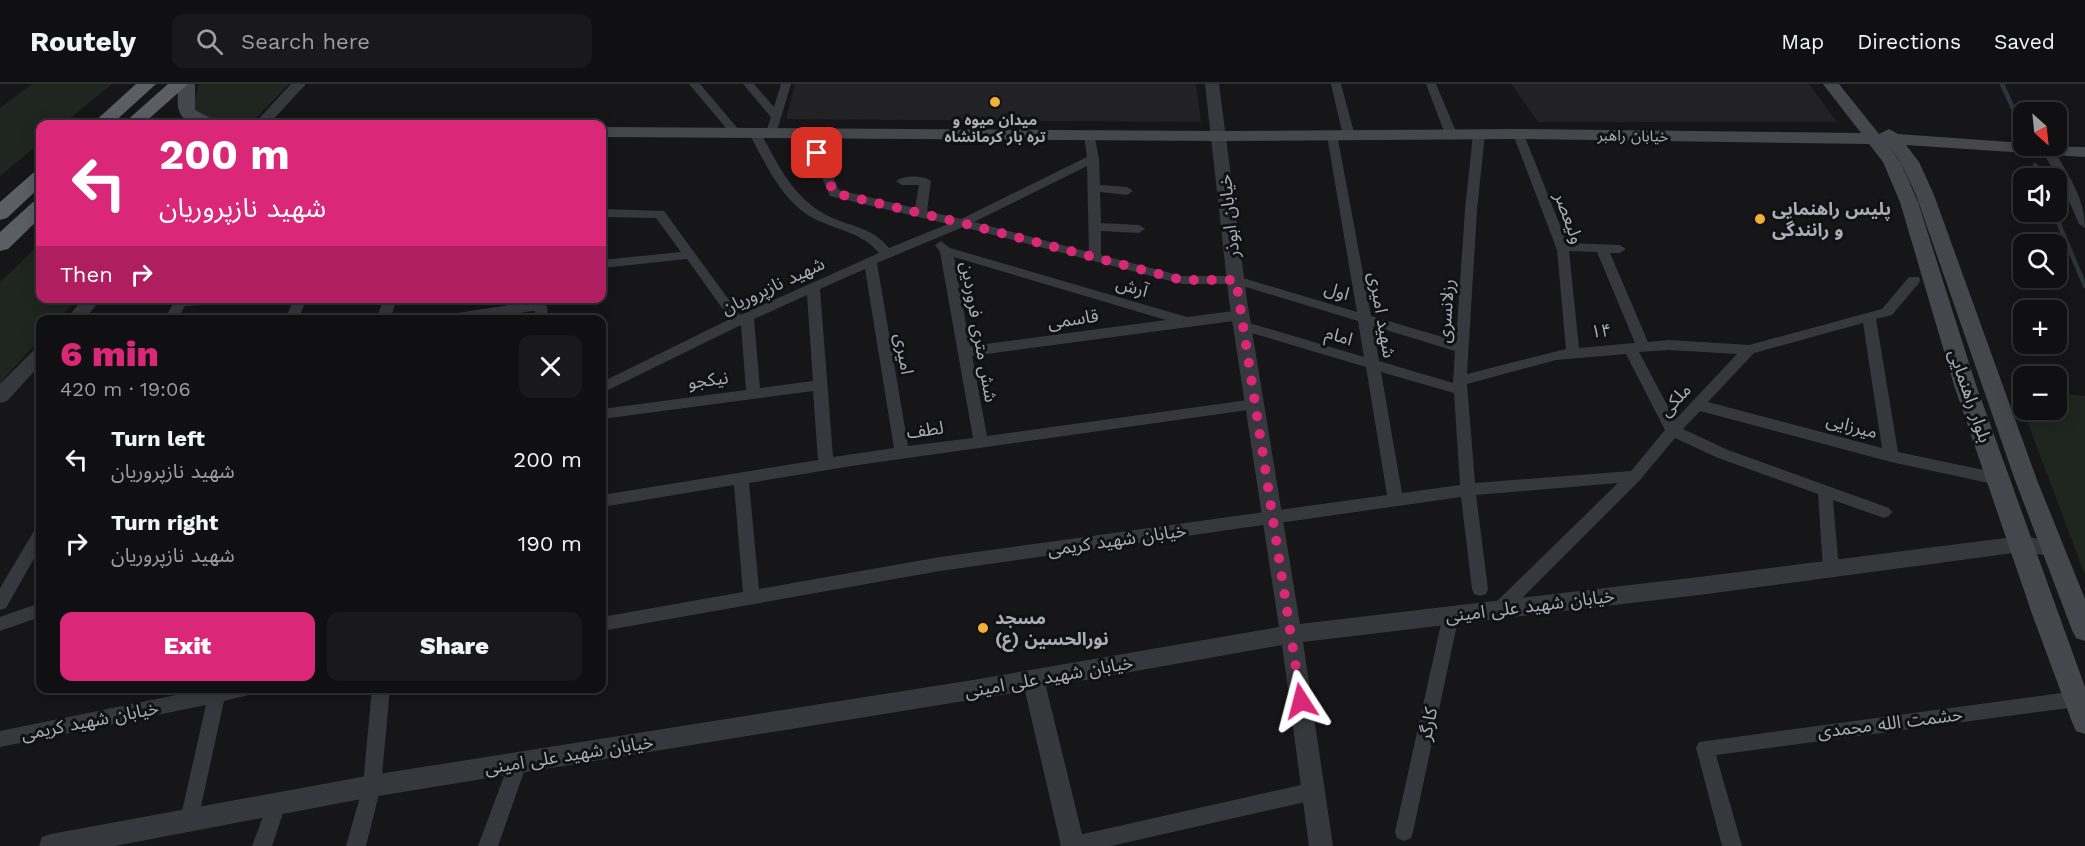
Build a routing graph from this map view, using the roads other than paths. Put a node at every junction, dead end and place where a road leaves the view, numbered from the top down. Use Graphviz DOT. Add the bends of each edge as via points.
graph roads {
  1 [pos="147,84"];
  2 [pos="178,84"];
  3 [pos="187,84"];
  4 [pos="299,84"];
  5 [pos="694,84"];
  6 [pos="748,84"];
  7 [pos="786,84"];
  8 [pos="1212,84"];
  9 [pos="1336,84"];
  10 [pos="1431,84"];
  11 [pos="1831,84"];
  12 [pos="1850,84"];
  13 [pos="106,120"];
  14 [pos="137,120"];
  15 [pos="199,120"];
  16 [pos="266,120"];
  17 [pos="775,125"];
  18 [pos="606,132"];
  19 [pos="735,132"];
  20 [pos="754,132"];
  21 [pos="808,133"];
  22 [pos="1451,134"];
  23 [pos="1479,134"];
  24 [pos="1519,134"];
  25 [pos="1090,135"];
  26 [pos="1221,136"];
  27 [pos="1341,136"];
  28 [pos="1884,139"];
  29 [pos="2013,146"];
  30 [pos="2067,150"];
  31 [pos="2085,152"];
  32 [pos="2052,156"];
  33 [pos="1093,159"];
  34 [pos="36,180"];
  35 [pos="902,181"];
  36 [pos="2068,185"];
  37 [pos="2085,186"];
  38 [pos="1094,188"];
  39 [pos="1127,191"];
  40 [pos="8,202"];
  41 [pos="36,212"];
  42 [pos="0,213"];
  43 [pos="606,213"];
  44 [pos="921,213"];
  45 [pos="962,223"];
  46 [pos="2085,224"];
  47 [pos="1094,227"];
  48 [pos="1139,230"];
  49 [pos="931,234"];
  50 [pos="0,244"];
  51 [pos="1562,247"];
  52 [pos="1602,248"];
  53 [pos="1620,249"];
  54 [pos="946,251"];
  55 [pos="887,254"];
  56 [pos="690,255"];
  57 [pos="1095,257"];
  58 [pos="870,261"];
  59 [pos="606,264"];
  60 [pos="1236,280"];
  61 [pos="1914,280"];
  62 [pos="813,287"];
  63 [pos="89,303"];
  64 [pos="78,315"];
  65 [pos="476,315"];
  66 [pos="541,315"];
  67 [pos="1364,318"];
  68 [pos="1869,318"];
  69 [pos="742,319"];
  70 [pos="1242,321"];
  71 [pos="1187,322"];
  72 [pos="1636,347"];
  73 [pos="1462,348"];
  74 [pos="1749,350"];
  75 [pos="963,352"];
  76 [pos="1573,353"];
  77 [pos="36,358"];
  78 [pos="1372,364"];
  79 [pos="820,385"];
  80 [pos="1460,385"];
  81 [pos="606,386"];
  82 [pos="753,394"];
  83 [pos="0,396"];
  84 [pos="1255,404"];
  85 [pos="1698,405"];
  86 [pos="606,413"];
  87 [pos="1673,431"];
  88 [pos="981,442"];
  89 [pos="902,453"];
  90 [pos="1891,456"];
  91 [pos="826,465"];
  92 [pos="1635,476"];
  93 [pos="741,478"];
  94 [pos="1998,479"];
  95 [pos="1468,490"];
  96 [pos="1825,491"];
  97 [pos="606,500"];
  98 [pos="1396,501"];
  99 [pos="1884,512"];
  100 [pos="1273,519"];
  101 [pos="36,542"];
  102 [pos="2021,544"];
  103 [pos="2053,548"];
  104 [pos="1831,569"];
  105 [pos="1480,589"];
  106 [pos="752,597"];
  107 [pos="0,603"];
  108 [pos="1500,609"];
  109 [pos="36,611"];
  110 [pos="1451,615"];
  111 [pos="606,623"];
  112 [pos="0,624"];
  113 [pos="2085,630"];
  114 [pos="1291,634"];
  115 [pos="1033,679"];
  116 [pos="227,693"];
  117 [pos="381,693"];
  118 [pos="217,695"];
  119 [pos="2076,699"];
  120 [pos="2085,722"];
  121 [pos="0,740"];
  122 [pos="518,763"];
  123 [pos="372,786"];
  124 [pos="1314,791"];
  125 [pos="277,804"];
  126 [pos="189,820"];
  127 [pos="1404,832"];
  128 [pos="51,846"];
  129 [pos="262,846"];
  130 [pos="356,846"];
  131 [pos="488,846"];
  132 [pos="1072,846"];
  133 [pos="1321,846"];
  134 [pos="1732,846"];
  1 -- 13 [label="highway"];
  2 -- 14 [label="highway"];
  3 -- 15 [label="main road" via="184,108"];
  4 -- 16 [label="street"];
  5 -- 19 [label="street"];
  6 -- 17 [label="street"];
  7 -- 17 [label="street"];
  8 -- 26 [label="street, خیابان ابوذر"];
  9 -- 27 [label="street, شهید امیری"];
  10 -- 22 [label="street"];
  11 -- 28 [label="main road, بلوار راهنمایی"];
  12 -- 28 [label="main road, بلوار راهنمایی"];
  17 -- 20 [label="main road, خیابان راهبر"];
  17 -- 21 [label="main road, خیابان راهبر"];
  18 -- 19 [label="main road, خیابان راهبر"];
  19 -- 20 [label="main road, خیابان راهبر"];
  20 -- 55 [label="street" via="789,193 817,215 874,238"];
  21 -- 25 [label="main road, خیابان راهبر"];
  21 -- 44 [label="street" via="834,193"];
  22 -- 23 [label="main road, خیابان راهبر"];
  22 -- 27 [label="main road, خیابان راهبر"];
  23 -- 24 [label="main road, خیابان راهبر"];
  23 -- 73 [label="street, رزلانسری"];
  24 -- 28 [label="main road, خیابان راهبر"];
  24 -- 51 [label="street, ولیعصر"];
  25 -- 26 [label="main road, خیابان راهبر"];
  25 -- 33 [label="street"];
  26 -- 27 [label="main road, خیابان راهبر"];
  26 -- 60 [label="street, خیابان ابوذر"];
  27 -- 67 [label="street, شهید امیری"];
  28 -- 29 [label="main road, خیابان راهبر"];
  28 -- 94 [label="main road, بلوار راهنمایی" via="1909,202"];
  28 -- 103 [label="main road, بلوار راهنمایی" via="1910,162 1925,195"];
  30 -- 31 [label="main road, خیابان راهبر"];
  32 -- 36 [label="street"];
  33 -- 38 [label="street"];
  33 -- 45 [label="street, شهید نازپروریان"];
  34 -- 40 [label="highway"];
  35 -- 44 [label="street" via="925,181"];
  36 -- 37 [label="street"];
  36 -- 46 [label="street"];
  38 -- 39 [label="street"];
  38 -- 47 [label="street"];
  40 -- 42 [label="highway"];
  41 -- 50 [label="highway"];
  43 -- 56 [label="street" via="660,214"];
  44 -- 45 [label="street"];
  45 -- 49 [label="street, شهید نازپروریان"];
  45 -- 57 [label="street"];
  47 -- 48 [label="street"];
  47 -- 57 [label="street"];
  49 -- 54 [label="street, شش متری فروردین"];
  49 -- 55 [label="street, شهید نازپروریان"];
  51 -- 52 [label="street"];
  51 -- 76 [label="street, ولیعصر"];
  52 -- 53 [label="street"];
  52 -- 72 [label="street"];
  54 -- 71 [label="street, آرش"];
  54 -- 75 [label="street, شش متری فروردین"];
  55 -- 58 [label="street, شهید نازپروریان"];
  56 -- 59 [label="street"];
  56 -- 69 [label="street"];
  57 -- 60 [label="street" via="1182,280"];
  58 -- 62 [label="street, شهید نازپروریان"];
  58 -- 89 [label="street, امیری"];
  60 -- 67 [label="street, اول"];
  60 -- 70 [label="street, خیابان ابوذر"];
  61 -- 68 [label="street, ملکی" via="1887,312"];
  62 -- 69 [label="street, شهید نازپروریان"];
  62 -- 79 [label="street"];
  63 -- 64 [label="street"];
  65 -- 66 [label="street" via="533,306 542,309"];
  67 -- 73 [label="street, اول"];
  67 -- 78 [label="street, شهید امیری"];
  68 -- 74 [label="street, ملکی"];
  68 -- 90 [label="street"];
  69 -- 81 [label="street, شهید نازپروریان"];
  69 -- 82 [label="street"];
  70 -- 71 [label="street, آرش"];
  70 -- 78 [label="street, امام"];
  70 -- 84 [label="street, خیابان ابوذر"];
  71 -- 75 [label="street, قاسمی"];
  72 -- 74 [label="street, ۱۴"];
  72 -- 76 [label="street, ۱۴"];
  72 -- 87 [label="street"];
  73 -- 80 [label="street, رزلانسری"];
  74 -- 85 [label="street, ملکی"];
  75 -- 88 [label="street, شش متری فروردین"];
  76 -- 80 [label="street, ۱۴"];
  77 -- 83 [label="street"];
  78 -- 80 [label="street, امام"];
  78 -- 98 [label="street, شهید امیری"];
  79 -- 82 [label="street, نیکجو"];
  79 -- 91 [label="street"];
  80 -- 95 [label="street, رزلانسری"];
  82 -- 86 [label="street, نیکجو"];
  84 -- 88 [label="street, لطف"];
  84 -- 100 [label="street, خیابان ابوذر"];
  85 -- 87 [label="street, ملکی"];
  85 -- 90 [label="street, میرزایی"];
  87 -- 92 [label="street, ملکی"];
  87 -- 96 [label="street" via="1723,454"];
  88 -- 89 [label="street, لطف"];
  89 -- 91 [label="street, لطف"];
  90 -- 94 [label="street, میرزایی"];
  91 -- 93 [label="street, لطف"];
  92 -- 95 [label="street, خیابان شهید کریمی"];
  92 -- 108 [label="street, ملکی"];
  93 -- 97 [label="street, لطف"];
  93 -- 106 [label="street"];
  94 -- 102 [label="main road, بلوار راهنمایی"];
  95 -- 98 [label="street, خیابان شهید کریمی"];
  95 -- 105 [label="street, رزلانسری"];
  96 -- 99 [label="street"];
  96 -- 104 [label="street"];
  98 -- 100 [label="street, خیابان شهید کریمی"];
  100 -- 106 [label="street, خیابان شهید کریمی" via="940,564"];
  100 -- 114 [label="street, خیابان ابوذر"];
  101 -- 107 [label="street"];
  102 -- 103 [label="street, خیابان شهید علی امینی"];
  102 -- 104 [label="street, خیابان شهید علی امینی"];
  102 -- 119 [label="main road, بلوار راهنمایی"];
  103 -- 113 [label="main road, بلوار راهنمایی"];
  104 -- 108 [label="street, خیابان شهید علی امینی"];
  106 -- 111 [label="street, خیابان شهید کریمی"];
  108 -- 110 [label="street, خیابان شهید علی امینی"];
  109 -- 112 [label="street"];
  110 -- 114 [label="street, خیابان شهید علی امینی"];
  110 -- 127 [label="street, کارگر"];
  114 -- 115 [label="street, خیابان شهید علی امینی"];
  114 -- 124 [label="street, خیابان ابوذر"];
  115 -- 122 [label="street, خیابان شهید علی امینی"];
  115 -- 132 [label="street"];
  116 -- 118 [label="street, خیابان شهید کریمی"];
  117 -- 123 [label="street"];
  118 -- 121 [label="street, خیابان شهید کریمی"];
  118 -- 126 [label="street"];
  119 -- 120 [label="main road, بلوار راهنمایی"];
  119 -- 134 [label="street, حشمت الله محمدی" via="1705,748"];
  122 -- 123 [label="street, خیابان شهید علی امینی"];
  122 -- 131 [label="street"];
  123 -- 125 [label="street, خیابان شهید علی امینی"];
  123 -- 130 [label="street"];
  124 -- 132 [label="street"];
  124 -- 133 [label="street, خیابان ابوذر"];
  125 -- 126 [label="street, خیابان شهید علی امینی"];
  125 -- 129 [label="street"];
  126 -- 128 [label="street, خیابان شهید علی امینی"];
}
